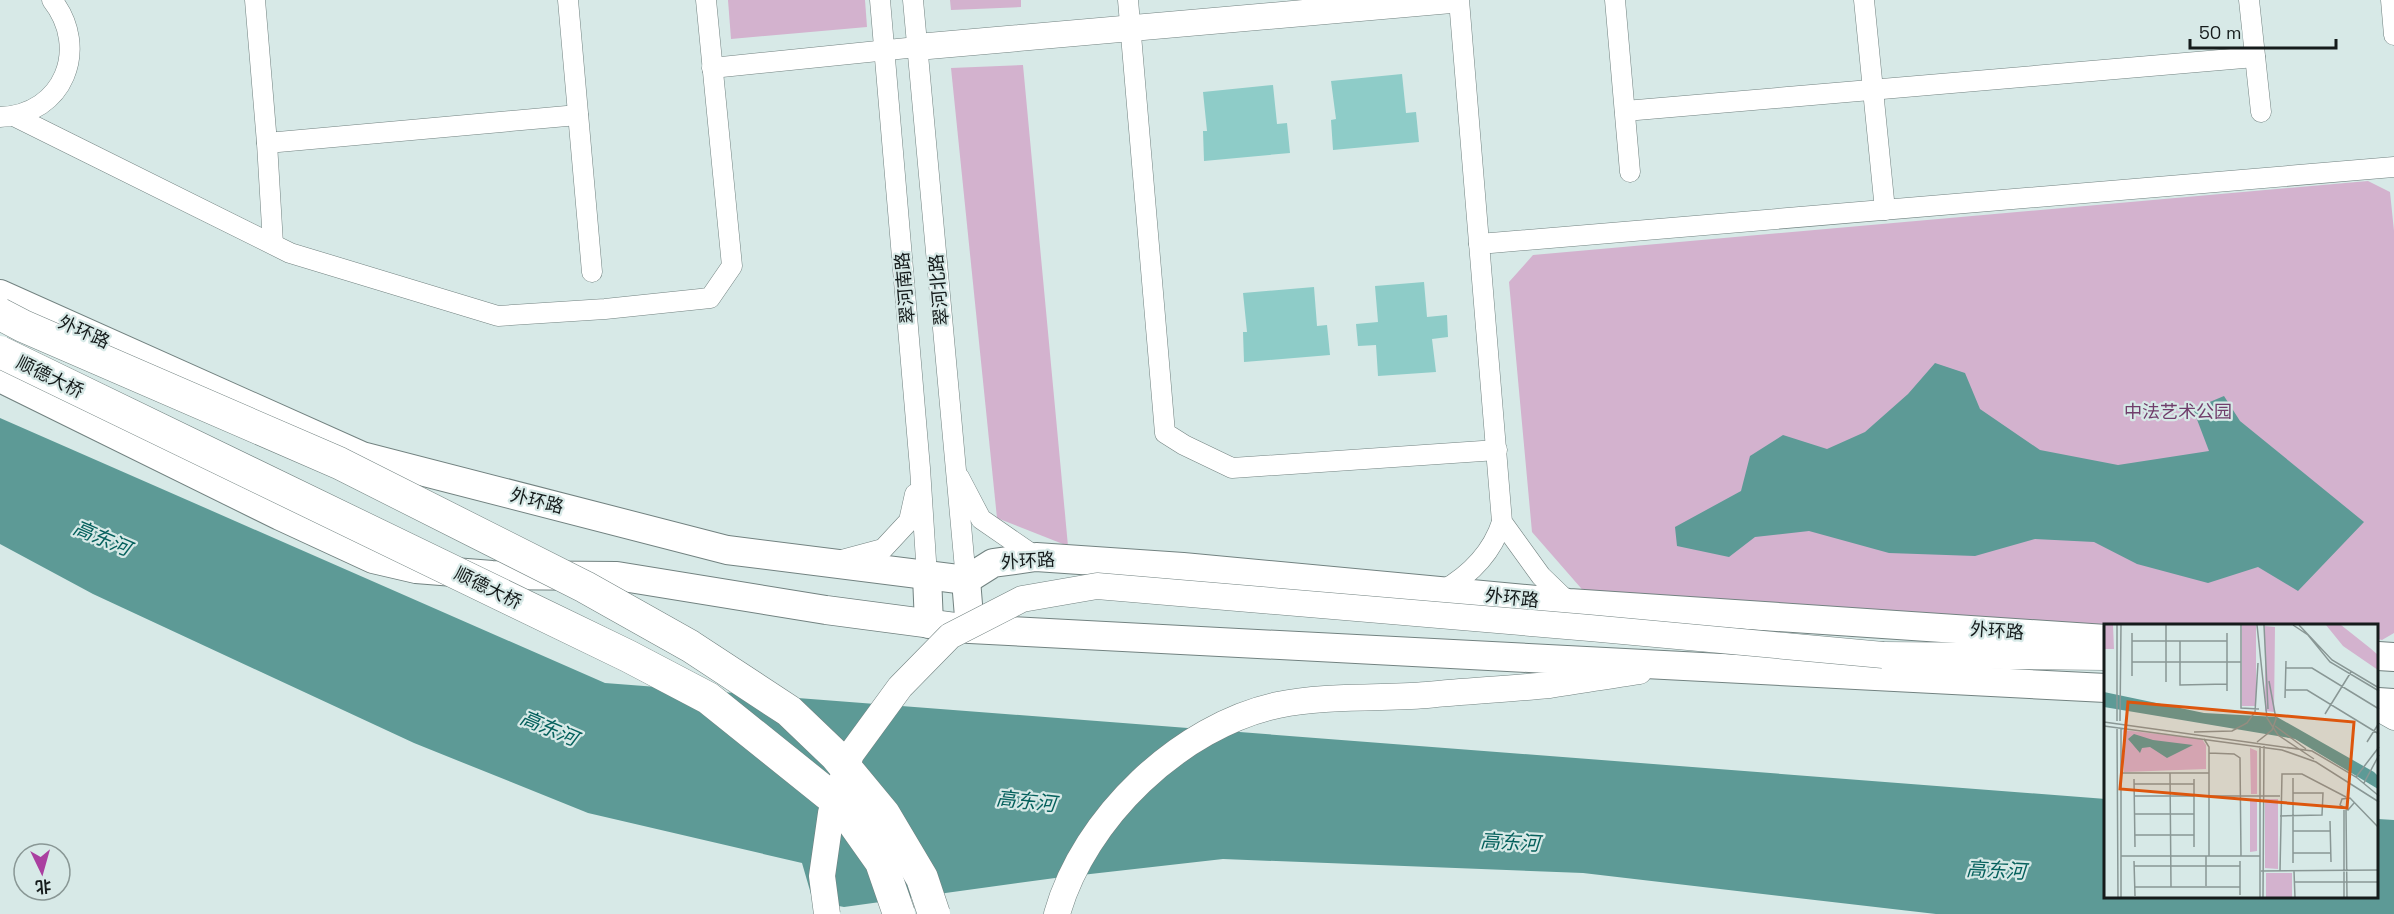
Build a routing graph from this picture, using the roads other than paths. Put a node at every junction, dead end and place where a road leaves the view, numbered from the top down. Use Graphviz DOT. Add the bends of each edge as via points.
graph roads {
  1 [pos="52,0"];
  2 [pos="255,0"];
  3 [pos="568,0"];
  4 [pos="706,0"];
  5 [pos="880,0"];
  6 [pos="913,0"];
  7 [pos="1128,0"];
  8 [pos="1451,0"];
  9 [pos="1459,0"];
  10 [pos="1615,0"];
  11 [pos="1864,0"];
  12 [pos="2249,0"];
  13 [pos="2391,0"];
  14 [pos="1131,29"];
  15 [pos="2394,35"];
  16 [pos="917,47"];
  17 [pos="884,51"];
  18 [pos="2255,57"];
  19 [pos="712,68"];
  20 [pos="1873,90"];
  21 [pos="1625,111"];
  22 [pos="2261,112"];
  23 [pos="578,115"];
  24 [pos="7,117"];
  25 [pos="267,143"];
  26 [pos="2394,167"];
  27 [pos="1630,172"];
  28 [pos="1885,210"];
  29 [pos="273,244"];
  30 [pos="1479,244"];
  31 [pos="592,272"];
  32 [pos="0,294"];
  33 [pos="0,314"];
  34 [pos="0,352"];
  35 [pos="0,378"];
  36 [pos="1497,450"];
  37 [pos="920,468"];
  38 [pos="954,468"];
  39 [pos="1503,522"];
  40 [pos="1036,557"];
  41 [pos="829,563"];
  42 [pos="927,576"];
  43 [pos="966,580"];
  44 [pos="1442,591"];
  45 [pos="1569,603"];
  46 [pos="930,624"];
  47 [pos="970,629"];
  48 [pos="2104,639"];
  49 [pos="2394,646"];
  50 [pos="2379,651"];
  51 [pos="2379,656"];
  52 [pos="2104,657"];
  53 [pos="2394,657"];
  54 [pos="1671,666"];
  55 [pos="2104,688"];
  56 [pos="2379,702"];
  57 [pos="2394,703"];
  58 [pos="2379,712"];
  59 [pos="2394,720"];
  60 [pos="827,914"];
  61 [pos="899,914"];
  62 [pos="934,914"];
  63 [pos="1058,914"];
  1 -- 24 [label="street" via="70,34 70,56 64,77 52,95 34,109"];
  2 -- 25 [label="street"];
  3 -- 23 [label="street"];
  4 -- 19 [label="street"];
  5 -- 17 [label="street, 翠河南路"];
  6 -- 16 [label="street, 翠河北路"];
  7 -- 14 [label="street"];
  8 -- 14 [label="street"];
  9 -- 30 [label="street"];
  10 -- 21 [label="street"];
  11 -- 20 [label="street"];
  12 -- 18 [label="street"];
  13 -- 15 [label="street"];
  14 -- 16 [label="street"];
  14 -- 36 [label="street" via="1165,433 1232,468"];
  16 -- 17 [label="street"];
  16 -- 38 [label="street, 翠河北路"];
  17 -- 19 [label="street"];
  17 -- 37 [label="street, 翠河南路"];
  18 -- 20 [label="street"];
  18 -- 22 [label="street"];
  19 -- 29 [label="street" via="732,266 710,298 498,316 290,253"];
  20 -- 21 [label="street"];
  20 -- 28 [label="street"];
  21 -- 27 [label="street"];
  23 -- 25 [label="street"];
  23 -- 31 [label="street"];
  24 -- 29 [label="street"];
  25 -- 29 [label="street"];
  26 -- 28 [label="street"];
  28 -- 30 [label="street"];
  30 -- 36 [label="street"];
  32 -- 41 [label="main road, 外环路" via="362,456 727,550"];
  33 -- 62 [label="main road, bridge" via="339,463 585,587 690,645 789,711 836,756 884,814 922,878"];
  34 -- 61 [label="main road, 顺德大桥, bridge" via="708,698 840,804 881,862"];
  35 -- 46 [label="main road" via="373,559 416,569 492,575 617,576"];
  36 -- 39 [label="street"];
  37 -- 41 [label="street" via="909,521 883,549"];
  37 -- 42 [label="street, 翠河南路"];
  38 -- 40 [label="street" via="981,519"];
  38 -- 43 [label="street, 翠河北路"];
  39 -- 44 [label="street" via="1495,543 1459,581"];
  39 -- 45 [label="street" via="1541,576"];
  40 -- 43 [label="main road, 外环路" via="993,563"];
  40 -- 44 [label="main road, 外环路"];
  41 -- 42 [label="main road, 外环路"];
  42 -- 43 [label="main road, 外环路"];
  42 -- 46 [label="main road"];
  43 -- 47 [label="main road"];
  44 -- 45 [label="main road, 外环路"];
  45 -- 48 [label="main road, 外环路"];
  46 -- 47 [label="main road"];
  47 -- 54 [label="main road"];
  49 -- 50 [label="street"];
  51 -- 53 [label="main road"];
  52 -- 60 [label="street, bridge" via="1883,656 1097,586 1023,599 950,636 900,687 851,754 831,813 822,876"];
  54 -- 55 [label="main road"];
  54 -- 63 [label="street" via="1550,685 1413,696 1335,697 1277,705 1232,720 1177,752 1119,802 1085,849 1064,890"];
  56 -- 57 [label="main road"];
  58 -- 59 [label="street"];
}
